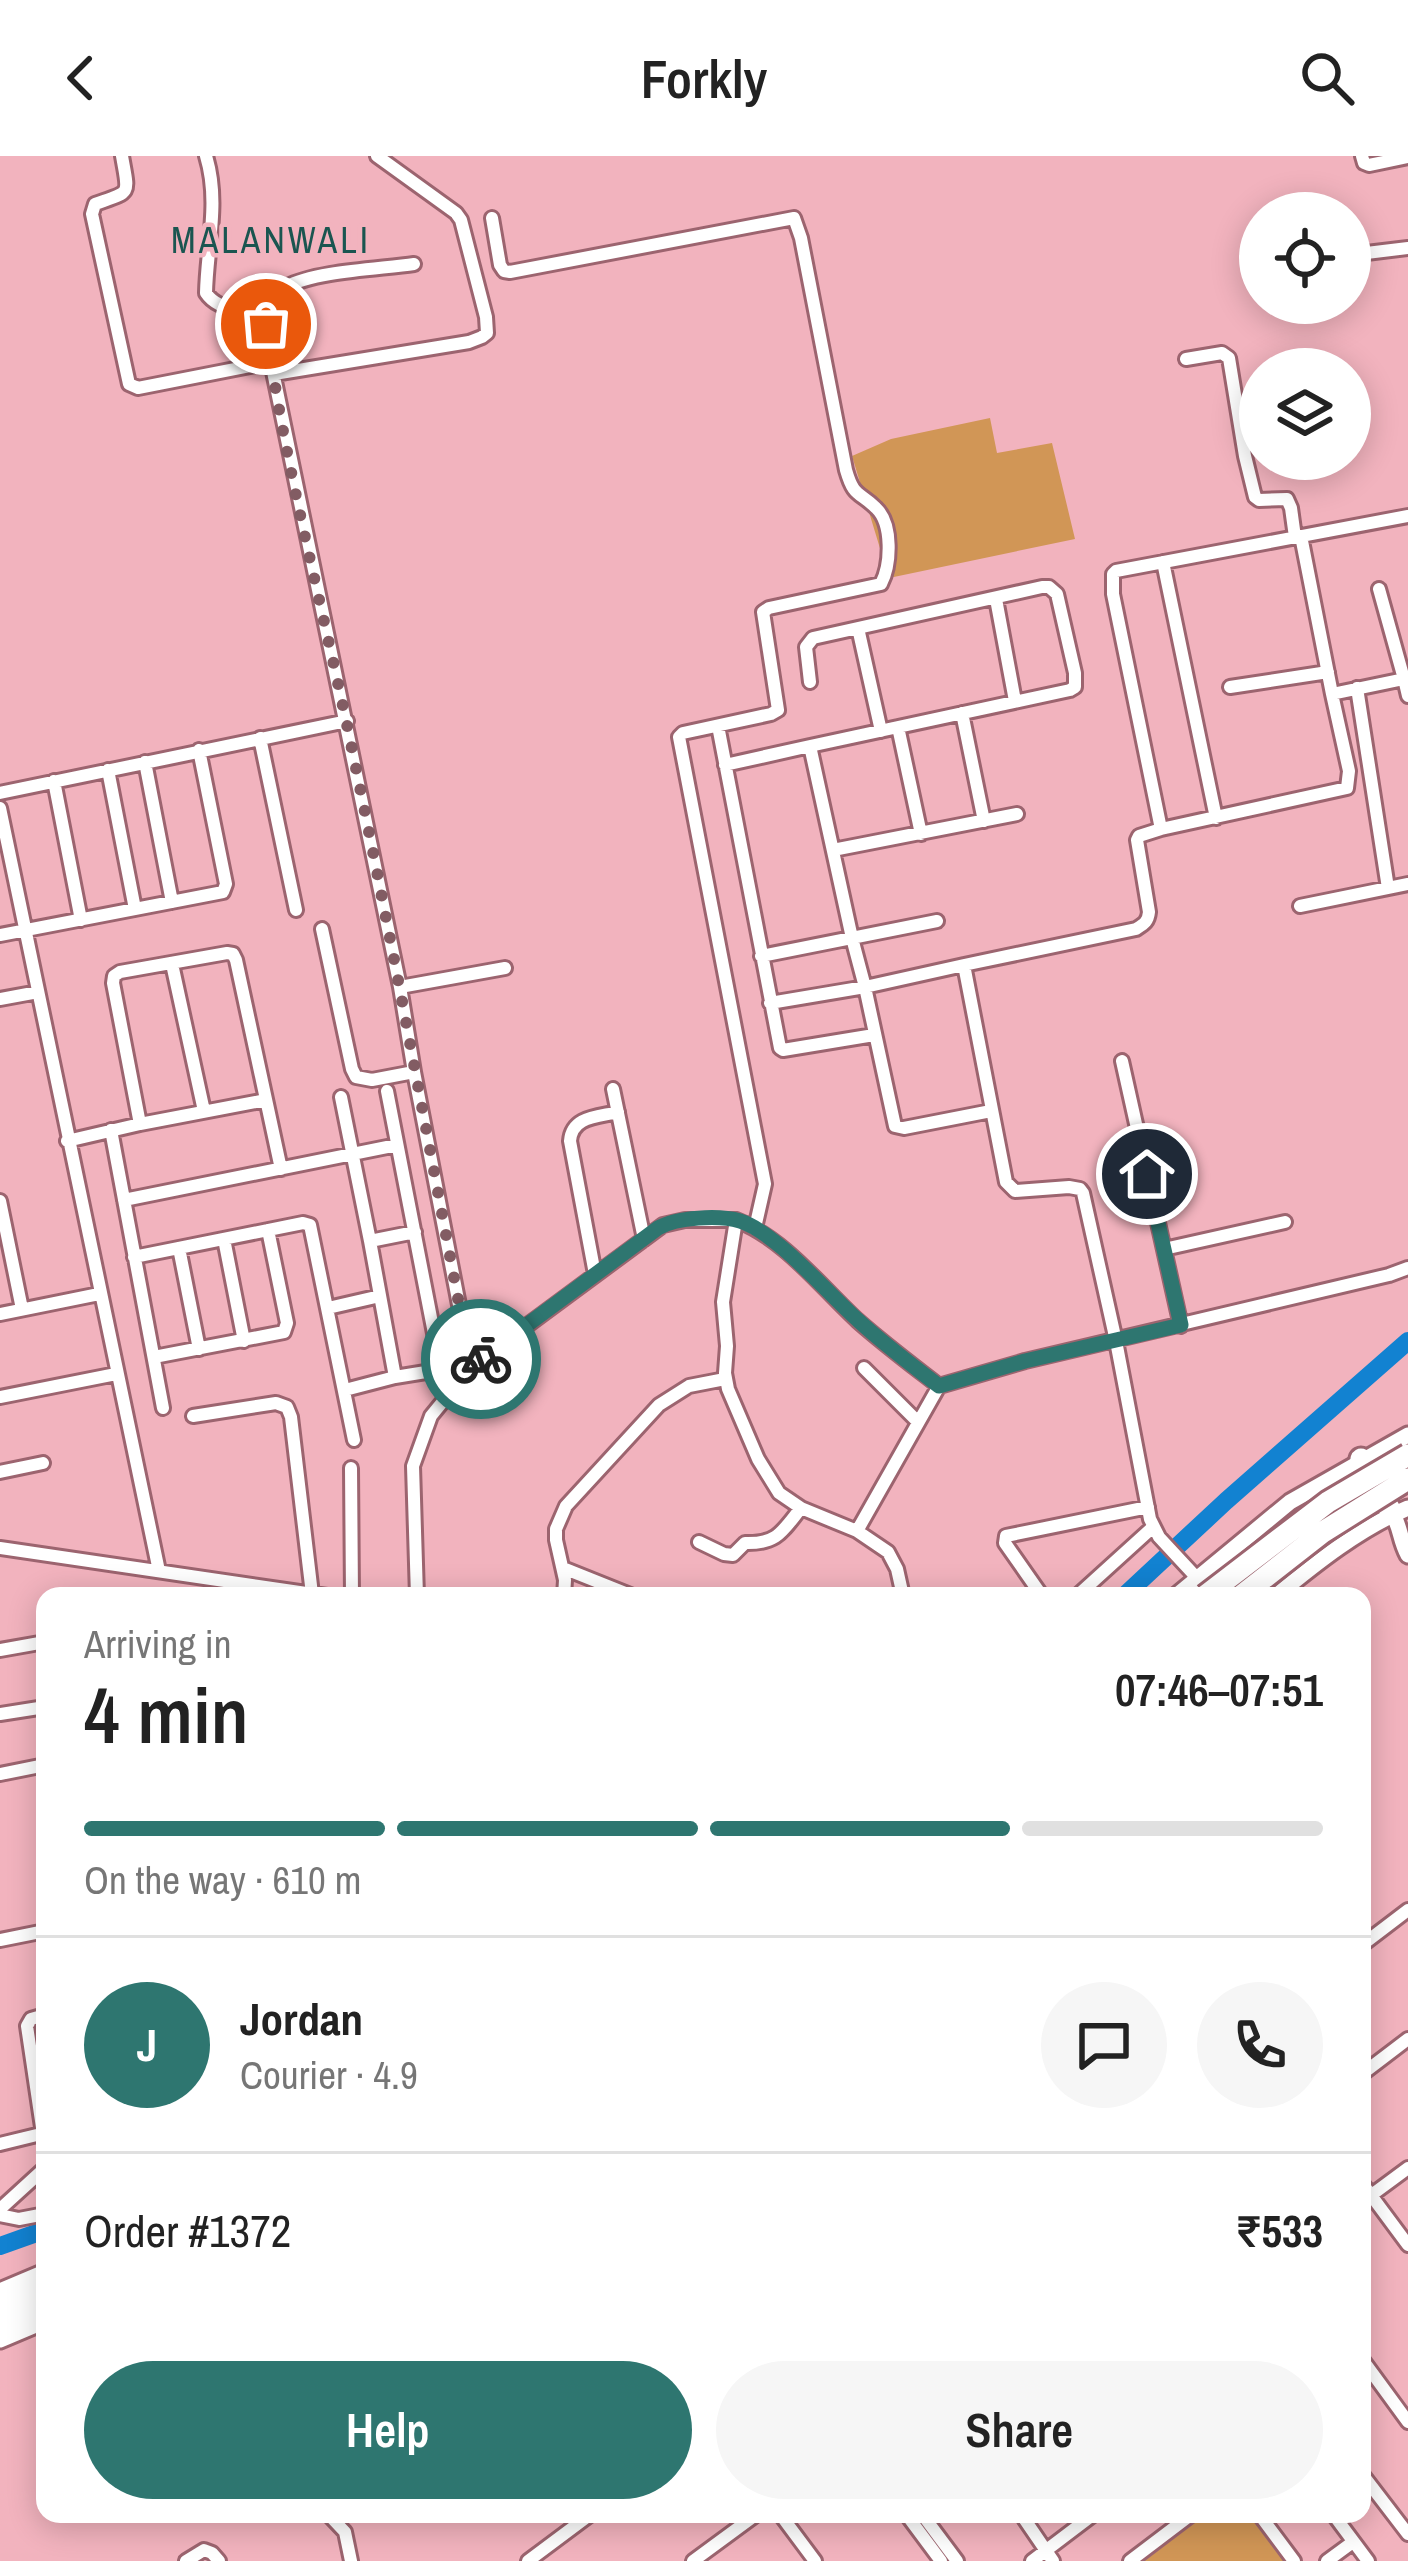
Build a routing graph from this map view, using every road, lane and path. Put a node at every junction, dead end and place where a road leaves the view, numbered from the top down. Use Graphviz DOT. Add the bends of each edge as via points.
graph roads {
  1 [pos="122,156"];
  2 [pos="206,156"];
  3 [pos="377,156"];
  4 [pos="1362,156"];
  5 [pos="1408,157"];
  6 [pos="492,218"];
  7 [pos="1408,248"];
  8 [pos="1371,252"];
  9 [pos="414,264"];
  10 [pos="266,324"];
  11 [pos="1186,358"];
  12 [pos="273,368"];
  13 [pos="1408,516"];
  14 [pos="1298,537"];
  15 [pos="1163,562"];
  16 [pos="1379,589"];
  17 [pos="996,599"];
  18 [pos="858,628"];
  19 [pos="1328,672"];
  20 [pos="1404,679"];
  21 [pos="810,682"];
  22 [pos="1230,687"];
  23 [pos="1357,688"];
  24 [pos="1332,694"];
  25 [pos="1408,696"];
  26 [pos="1015,701"];
  27 [pos="962,713"];
  28 [pos="346,721"];
  29 [pos="898,727"];
  30 [pos="880,730"];
  31 [pos="719,731"];
  32 [pos="260,738"];
  33 [pos="810,746"];
  34 [pos="199,751"];
  35 [pos="145,762"];
  36 [pos="725,765"];
  37 [pos="108,770"];
  38 [pos="54,781"];
  39 [pos="0,793"];
  40 [pos="0,808"];
  41 [pos="1017,814"];
  42 [pos="1216,818"];
  43 [pos="984,821"];
  44 [pos="1161,829"];
  45 [pos="921,834"];
  46 [pos="832,850"];
  47 [pos="1408,884"];
  48 [pos="1388,888"];
  49 [pos="172,902"];
  50 [pos="1300,906"];
  51 [pos="135,909"];
  52 [pos="296,910"];
  53 [pos="81,920"];
  54 [pos="937,921"];
  55 [pos="322,929"];
  56 [pos="25,931"];
  57 [pos="0,935"];
  58 [pos="851,938"];
  59 [pos="760,956"];
  60 [pos="172,964"];
  61 [pos="964,964"];
  62 [pos="505,968"];
  63 [pos="400,987"];
  64 [pos="865,987"];
  65 [pos="38,992"];
  66 [pos="0,999"];
  67 [pos="770,1004"];
  68 [pos="874,1036"];
  69 [pos="1122,1061"];
  70 [pos="414,1072"];
  71 [pos="613,1089"];
  72 [pos="387,1091"];
  73 [pos="341,1097"];
  74 [pos="266,1100"];
  75 [pos="204,1111"];
  76 [pos="991,1111"];
  77 [pos="618,1112"];
  78 [pos="140,1124"];
  79 [pos="111,1130"];
  80 [pos="68,1141"];
  81 [pos="398,1145"];
  82 [pos="351,1154"];
  83 [pos="281,1168"];
  84 [pos="124,1200"];
  85 [pos="0,1201"];
  86 [pos="736,1220"];
  87 [pos="1286,1222"];
  88 [pos="755,1228"];
  89 [pos="268,1230"];
  90 [pos="415,1232"];
  91 [pos="224,1239"];
  92 [pos="644,1239"];
  93 [pos="370,1241"];
  94 [pos="179,1248"];
  95 [pos="1164,1249"];
  96 [pos="134,1257"];
  97 [pos="1408,1268"];
  98 [pos="596,1274"];
  99 [pos="100,1294"];
  100 [pos="380,1296"];
  101 [pos="328,1308"];
  102 [pos="22,1309"];
  103 [pos="0,1314"];
  104 [pos="1181,1325"];
  105 [pos="244,1340"];
  106 [pos="1116,1341"];
  107 [pos="200,1349"];
  108 [pos="154,1358"];
  109 [pos="471,1367"];
  110 [pos="864,1368"];
  111 [pos="116,1374"];
  112 [pos="395,1377"];
  113 [pos="725,1379"];
  114 [pos="939,1386"];
  115 [pos="345,1390"];
  116 [pos="0,1396"];
  117 [pos="163,1408"];
  118 [pos="193,1416"];
  119 [pos="918,1422"];
  120 [pos="1408,1435"];
  121 [pos="354,1440"];
  122 [pos="1408,1455"];
  123 [pos="1361,1459"];
  124 [pos="43,1463"];
  125 [pos="350,1468"];
  126 [pos="0,1472"];
  127 [pos="1408,1479"];
  128 [pos="1148,1507"];
  129 [pos="801,1508"];
  130 [pos="1402,1520"];
  131 [pos="857,1531"];
  132 [pos="1156,1532"];
  133 [pos="700,1542"];
  134 [pos="0,1548"];
  135 [pos="1408,1556"];
  136 [pos="563,1568"];
  137 [pos="159,1571"];
  138 [pos="227,1587"];
  139 [pos="311,1587"];
  140 [pos="352,1587"];
  141 [pos="416,1587"];
  142 [pos="564,1587"];
  143 [pos="610,1587"];
  144 [pos="901,1587"];
  145 [pos="1036,1587"];
  146 [pos="1088,1587"];
  147 [pos="1201,1587"];
  148 [pos="1253,1587"];
  149 [pos="1288,1587"];
  150 [pos="36,1643"];
  151 [pos="0,1649"];
  152 [pos="36,1708"];
  153 [pos="0,1712"];
  154 [pos="36,1767"];
  155 [pos="0,1774"];
  156 [pos="1408,1910"];
  157 [pos="36,1932"];
  158 [pos="1371,1938"];
  159 [pos="0,1940"];
  160 [pos="36,2017"];
  161 [pos="1408,2039"];
  162 [pos="1371,2067"];
  163 [pos="36,2083"];
  164 [pos="36,2135"];
  165 [pos="0,2144"];
  166 [pos="1408,2168"];
  167 [pos="36,2177"];
  168 [pos="1371,2190"];
  169 [pos="1371,2200"];
  170 [pos="0,2212"];
  171 [pos="36,2216"];
  172 [pos="1408,2245"];
  173 [pos="36,2276"];
  174 [pos="0,2291"];
  175 [pos="36,2294"];
  176 [pos="0,2309"];
  177 [pos="36,2312"];
  178 [pos="36,2325"];
  179 [pos="0,2327"];
  180 [pos="0,2340"];
  181 [pos="1371,2371"];
  182 [pos="1408,2422"];
  183 [pos="1371,2486"];
  184 [pos="336,2523"];
  185 [pos="579,2523"];
  186 [pos="745,2523"];
  187 [pos="787,2523"];
  188 [pos="913,2523"];
  189 [pos="929,2523"];
  190 [pos="1027,2523"];
  191 [pos="1085,2523"];
  192 [pos="1180,2523"];
  193 [pos="1266,2523"];
  194 [pos="1339,2523"];
  195 [pos="1408,2534"];
  196 [pos="1353,2542"];
  197 [pos="1050,2556"];
  198 [pos="695,2560"];
  199 [pos="186,2561"];
  200 [pos="219,2561"];
  201 [pos="351,2561"];
  202 [pos="528,2561"];
  203 [pos="815,2561"];
  204 [pos="941,2561"];
  205 [pos="957,2561"];
  206 [pos="1032,2561"];
  207 [pos="1130,2561"];
  208 [pos="1294,2561"];
  209 [pos="1327,2561"];
  210 [pos="1368,2561"];
  1 -- 12 [label="street" via="125,192 94,204 92,214 129,384"];
  2 -- 10 [label="street" via="214,209 206,293 214,304"];
  3 -- 12 [label="street" via="461,220 487,333"];
  4 -- 5 [label="street" via="1369,165"];
  6 -- 88 [label="street" via="500,265 510,272 797,220 846,470 886,525 886,574 876,587 764,611 778,710 679,737 764,1174"];
  7 -- 8 [label="street"];
  9 -- 10 [label="street" via="291,284"];
  10 -- 12 [label="street"];
  11 -- 14 [label="street" via="1229,358 1256,497 1287,499"];
  12 -- 28 [label="street"];
  13 -- 14 [label="street"];
  14 -- 15 [label="street"];
  14 -- 19 [label="street"];
  15 -- 42 [label="street"];
  15 -- 44 [label="street" via="1112,574"];
  16 -- 20 [label="street"];
  17 -- 18 [label="street"];
  17 -- 26 [label="street"];
  17 -- 26 [label="street" via="1055,590 1076,673 1070,690"];
  18 -- 21 [label="street" via="809,640"];
  18 -- 30 [label="street"];
  19 -- 22 [label="street"];
  19 -- 24 [label="street"];
  20 -- 23 [label="street"];
  20 -- 25 [label="street"];
  23 -- 24 [label="street"];
  23 -- 48 [label="street"];
  24 -- 42 [label="street" via="1346,788"];
  26 -- 27 [label="street"];
  27 -- 29 [label="street"];
  27 -- 43 [label="street"];
  28 -- 32 [label="street"];
  28 -- 63 [label="street"];
  29 -- 30 [label="street"];
  29 -- 45 [label="street"];
  30 -- 33 [label="street"];
  31 -- 36 [label="street"];
  32 -- 34 [label="street"];
  32 -- 52 [label="street"];
  33 -- 36 [label="street"];
  33 -- 46 [label="street"];
  34 -- 35 [label="street"];
  34 -- 49 [label="street" via="226,888"];
  35 -- 37 [label="street"];
  35 -- 49 [label="street"];
  36 -- 59 [label="street"];
  37 -- 38 [label="street"];
  37 -- 51 [label="street"];
  38 -- 39 [label="street"];
  38 -- 53 [label="street"];
  40 -- 56 [label="street"];
  41 -- 43 [label="street"];
  42 -- 44 [label="street"];
  43 -- 45 [label="street"];
  44 -- 61 [label="street" via="1137,840 1149,912 1144,925"];
  45 -- 46 [label="street"];
  46 -- 58 [label="street"];
  47 -- 48 [label="street"];
  48 -- 50 [label="street"];
  49 -- 51 [label="street"];
  51 -- 53 [label="street"];
  53 -- 56 [label="street"];
  54 -- 58 [label="street"];
  55 -- 70 [label="street" via="356,1077"];
  56 -- 57 [label="street"];
  56 -- 65 [label="street"];
  58 -- 59 [label="street"];
  58 -- 64 [label="street"];
  59 -- 67 [label="street"];
  60 -- 74 [label="street" via="234,955"];
  60 -- 75 [label="street"];
  60 -- 78 [label="street" via="113,979"];
  61 -- 64 [label="street"];
  61 -- 76 [label="street"];
  62 -- 63 [label="street"];
  63 -- 70 [label="street"];
  64 -- 67 [label="street"];
  64 -- 68 [label="street"];
  65 -- 66 [label="street"];
  65 -- 80 [label="street"];
  67 -- 68 [label="street" via="783,1050"];
  68 -- 76 [label="street" via="896,1126"];
  69 -- 95 [label="street"];
  70 -- 109 [label="street"];
  71 -- 77 [label="street"];
  72 -- 81 [label="street"];
  73 -- 82 [label="street"];
  74 -- 75 [label="street"];
  74 -- 83 [label="street"];
  75 -- 78 [label="street"];
  76 -- 106 [label="street" via="1010,1189 1069,1186 1083,1193"];
  77 -- 92 [label="street"];
  77 -- 98 [label="street" via="571,1132"];
  78 -- 79 [label="street"];
  79 -- 80 [label="street"];
  79 -- 84 [label="street"];
  80 -- 99 [label="street"];
  81 -- 82 [label="street"];
  81 -- 90 [label="street"];
  82 -- 83 [label="street"];
  82 -- 93 [label="street"];
  83 -- 84 [label="street"];
  84 -- 96 [label="street"];
  85 -- 102 [label="street"];
  86 -- 88 [label="street"];
  86 -- 92 [label="street" via="669,1222"];
  86 -- 113 [label="street" via="723,1302"];
  87 -- 95 [label="street"];
  88 -- 114 [label="street"];
  89 -- 91 [label="street"];
  89 -- 101 [label="street" via="310,1225"];
  89 -- 105 [label="street" via="286,1329"];
  90 -- 93 [label="street"];
  90 -- 112 [label="street" via="439,1364"];
  91 -- 94 [label="street"];
  91 -- 105 [label="street"];
  92 -- 98 [label="street"];
  93 -- 100 [label="street"];
  94 -- 96 [label="street"];
  94 -- 107 [label="street"];
  95 -- 104 [label="street"];
  96 -- 108 [label="street"];
  97 -- 104 [label="street"];
  98 -- 109 [label="street"];
  99 -- 102 [label="street"];
  99 -- 111 [label="street"];
  100 -- 101 [label="street"];
  100 -- 112 [label="street"];
  101 -- 115 [label="street"];
  102 -- 103 [label="street"];
  104 -- 106 [label="street"];
  105 -- 107 [label="street"];
  106 -- 114 [label="street"];
  106 -- 128 [label="street"];
  107 -- 108 [label="street"];
  108 -- 117 [label="street"];
  109 -- 141 [label="street" via="431,1416 413,1466"];
  110 -- 119 [label="street"];
  111 -- 116 [label="street"];
  111 -- 137 [label="street"];
  112 -- 115 [label="street"];
  113 -- 129 [label="street" via="768,1478"];
  113 -- 136 [label="street" via="689,1386 658,1405 578,1492 556,1529"];
  114 -- 119 [label="street"];
  115 -- 121 [label="street"];
  118 -- 139 [label="street" via="286,1407"];
  119 -- 131 [label="street"];
  120 -- 123 [label="street"];
  122 -- 147 [label="highway, bridge"];
  123 -- 130 [label="highway"];
  123 -- 147 [label="street" via="1290,1502"];
  124 -- 126 [label="street"];
  125 -- 140 [label="street"];
  127 -- 148 [label="highway, bridge"];
  128 -- 132 [label="street"];
  128 -- 145 [label="street" via="1006,1536"];
  129 -- 131 [label="street"];
  129 -- 133 [label="street" via="775,1537 745,1543 733,1555"];
  130 -- 135 [label="street"];
  130 -- 149 [label="street" via="1335,1551"];
  131 -- 144 [label="street" via="888,1552"];
  132 -- 146 [label="street"];
  132 -- 147 [label="street"];
  134 -- 137 [label="street"];
  136 -- 142 [label="street"];
  136 -- 143 [label="street"];
  137 -- 138 [label="street"];
  150 -- 151 [label="street"];
  152 -- 153 [label="street"];
  154 -- 155 [label="street"];
  156 -- 158 [label="street"];
  157 -- 159 [label="street"];
  160 -- 163 [label="street" via="27,2026"];
  161 -- 162 [label="street"];
  164 -- 165 [label="street"];
  166 -- 168 [label="street"];
  167 -- 170 [label="street"];
  169 -- 172 [label="street"];
  170 -- 171 [label="street"];
  173 -- 174 [label="street"];
  175 -- 176 [label="highway"];
  177 -- 179 [label="highway"];
  178 -- 180 [label="street"];
  181 -- 182 [label="street"];
  183 -- 195 [label="street"];
  184 -- 201 [label="street"];
  185 -- 202 [label="street"];
  186 -- 198 [label="street"];
  187 -- 203 [label="street"];
  188 -- 204 [label="street"];
  189 -- 205 [label="street"];
  190 -- 197 [label="street"];
  191 -- 197 [label="street"];
  192 -- 207 [label="street"];
  193 -- 208 [label="street"];
  194 -- 196 [label="street"];
  196 -- 209 [label="street"];
  196 -- 210 [label="street"];
  197 -- 206 [label="street"];
  199 -- 200 [label="street" via="204,2550"];
}
